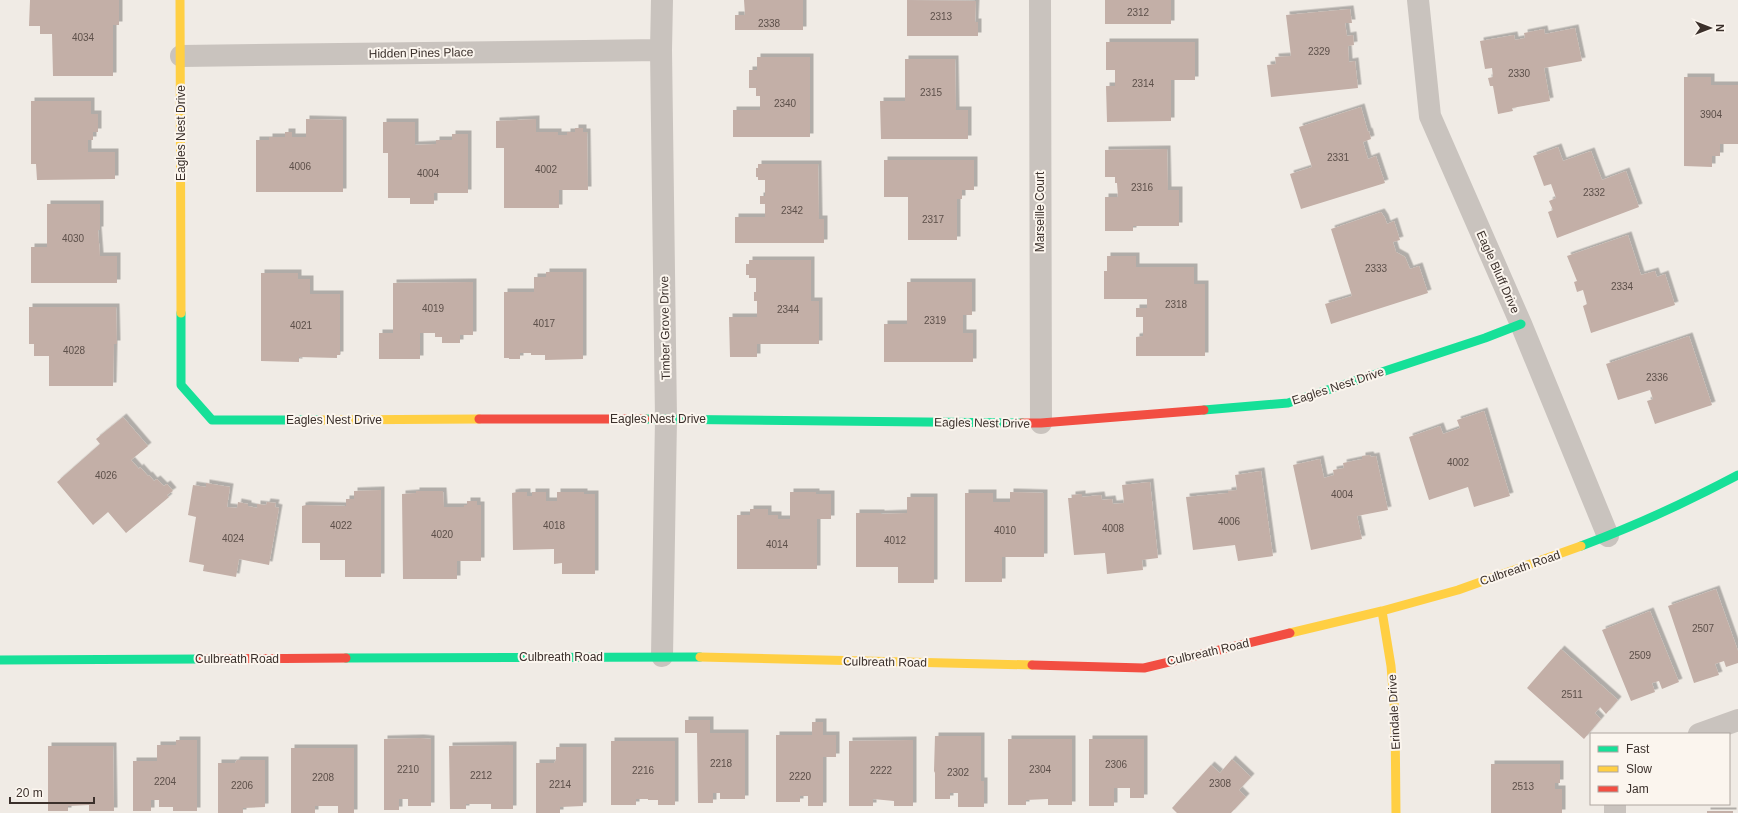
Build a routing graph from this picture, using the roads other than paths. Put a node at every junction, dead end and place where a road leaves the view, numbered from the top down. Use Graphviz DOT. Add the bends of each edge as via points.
graph roads {
  1 [pos="180,0"];
  2 [pos="662,0"];
  3 [pos="1040,0"];
  4 [pos="1418,0"];
  5 [pos="661,50"];
  6 [pos="180,56"];
  7 [pos="1521,324"];
  8 [pos="666,419"];
  9 [pos="1041,423"];
  10 [pos="1738,475"];
  11 [pos="1608,536"];
  12 [pos="1382,611"];
  13 [pos="662,656"];
  14 [pos="0,660"];
  15 [pos="1738,720"];
  16 [pos="1702,733"];
  17 [pos="1396,813"];
  1 -- 6 [label="street, Eagles Nest Drive"];
  2 -- 5 [label="street, Timber Grove Drive"];
  3 -- 9 [label="street, Marseille Court"];
  4 -- 7 [label="street, Eagle Bluff Drive" via="1430,116"];
  5 -- 6 [label="street, Hidden Pines Place"];
  5 -- 8 [label="street, Timber Grove Drive"];
  6 -- 8 [label="street, Eagles Nest Drive" via="181,385 212,420"];
  7 -- 9 [label="street, Eagles Nest Drive" via="1288,402"];
  7 -- 11 [label="street, Eagle Bluff Drive"];
  8 -- 9 [label="street, Eagles Nest Drive"];
  8 -- 13 [label="street, Timber Grove Drive"];
  10 -- 11 [label="street, Culbreath Road" via="1680,505"];
  11 -- 12 [label="street, Culbreath Road" via="1458,590"];
  12 -- 13 [label="street, Culbreath Road" via="1144,668"];
  12 -- 17 [label="street, Erindale Drive" via="1391,666 1395,714"];
  13 -- 14 [label="street, Culbreath Road"];
  15 -- 16 [label="street"];
}
